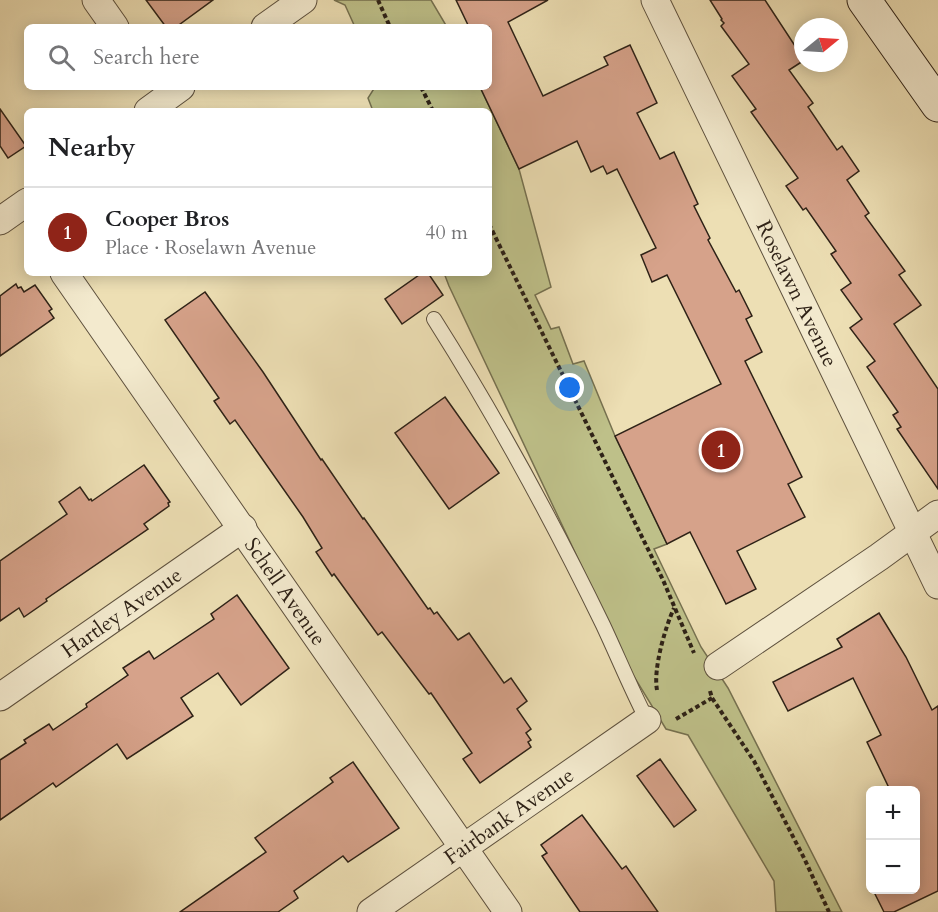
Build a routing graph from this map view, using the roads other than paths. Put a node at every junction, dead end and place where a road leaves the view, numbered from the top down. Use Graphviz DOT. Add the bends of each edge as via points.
graph roads {
  1 [pos="96,0"];
  2 [pos="303,0"];
  3 [pos="655,0"];
  4 [pos="864,0"];
  5 [pos="113,24"];
  6 [pos="269,24"];
  7 [pos="938,105"];
  8 [pos="66,276"];
  9 [pos="434,319"];
  10 [pos="938,514"];
  11 [pos="243,528"];
  12 [pos="912,532"];
  13 [pos="938,585"];
  14 [pos="708,671"];
  15 [pos="0,697"];
  16 [pos="659,716"];
  17 [pos="464,847"];
  18 [pos="371,912"];
  19 [pos="508,912"];
  1 -- 5 [label="street"];
  2 -- 6 [label="street"];
  3 -- 12 [label="street, Roselawn Avenue"];
  4 -- 7 [label="street"];
  8 -- 11 [label="street, Schell Avenue"];
  9 -- 16 [label="lane" via="534,489 626,679"];
  10 -- 12 [label="street"];
  11 -- 15 [label="street, Hartley Avenue"];
  11 -- 17 [label="street, Schell Avenue"];
  12 -- 13 [label="street, Roselawn Avenue"];
  12 -- 14 [label="street"];
  16 -- 17 [label="street, Fairbank Avenue"];
  17 -- 18 [label="street, Fairbank Avenue"];
  17 -- 19 [label="street, Schell Avenue"];
}
